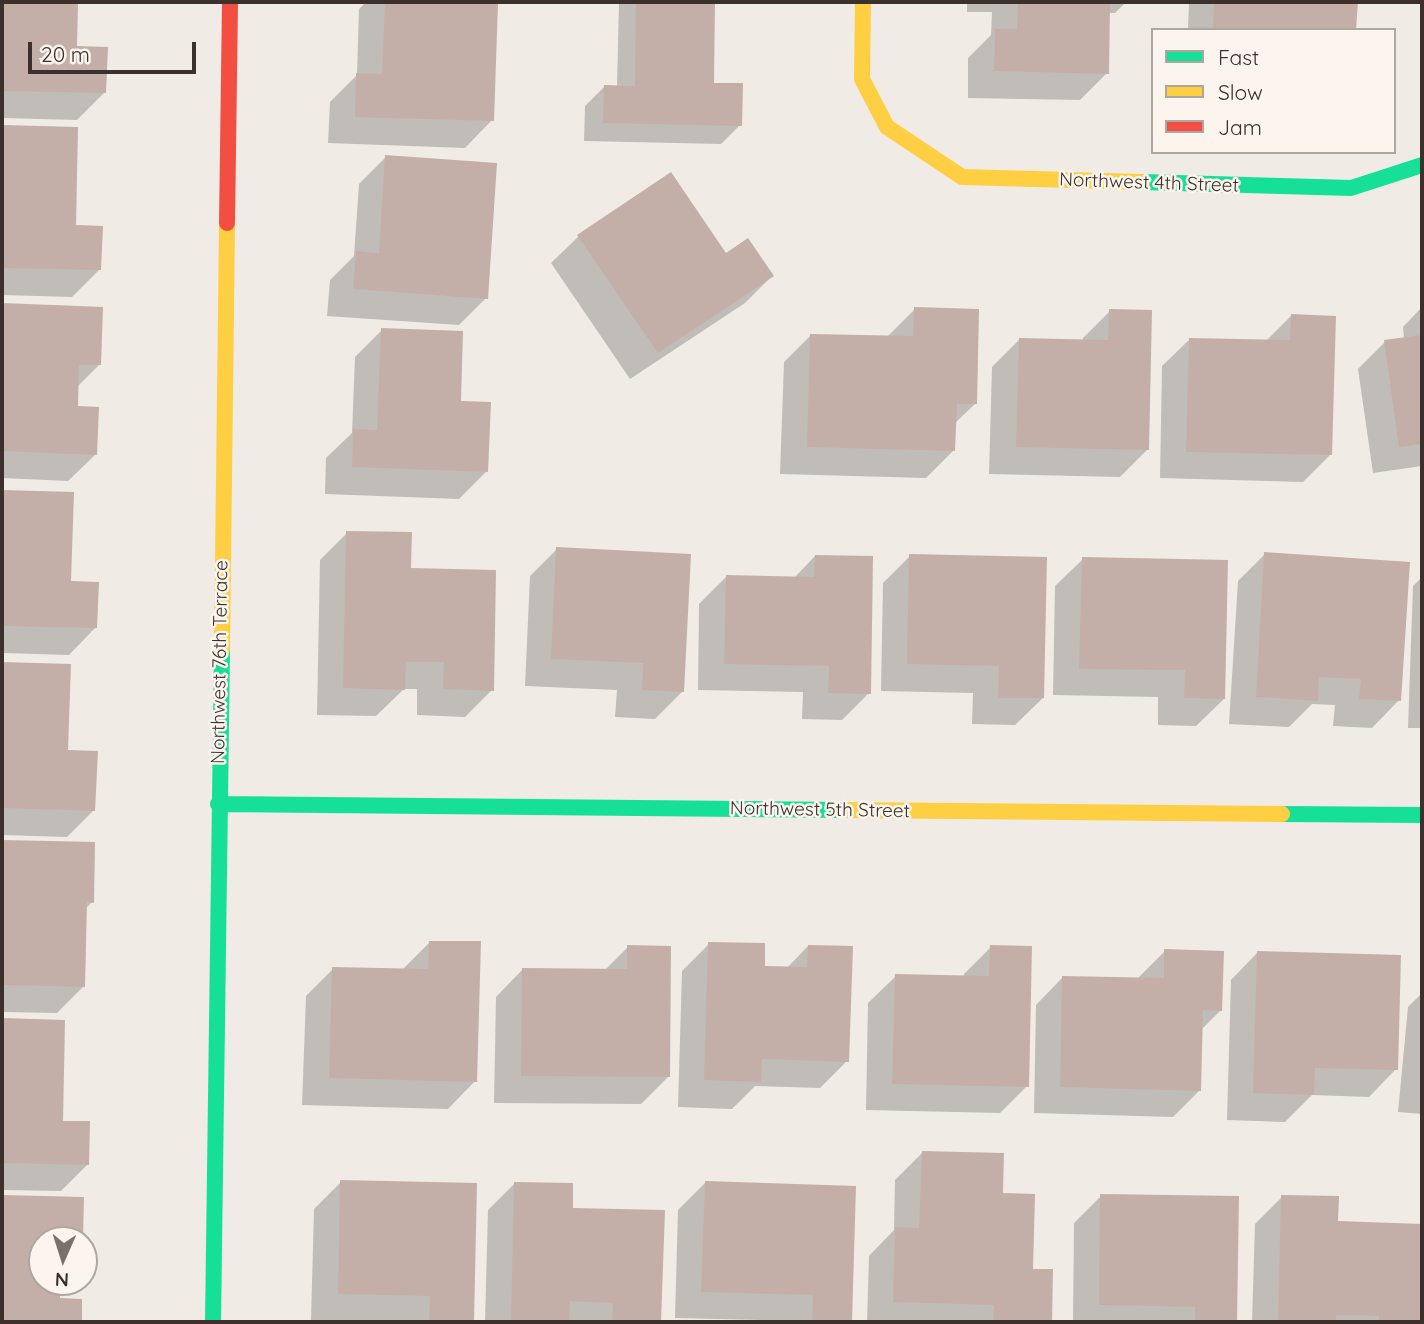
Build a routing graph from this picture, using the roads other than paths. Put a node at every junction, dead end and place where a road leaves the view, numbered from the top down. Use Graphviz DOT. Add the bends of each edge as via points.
graph roads {
  1 [pos="230,2"];
  2 [pos="863,2"];
  3 [pos="1422,165"];
  4 [pos="218,804"];
  5 [pos="1422,815"];
  6 [pos="213,1322"];
  1 -- 4 [label="street, Northwest 76th Terrace"];
  2 -- 3 [label="street, Northwest 4th Street" via="862,79 887,127 962,177 1351,188"];
  4 -- 5 [label="street, Northwest 5th Street"];
  4 -- 6 [label="street, Northwest 76th Terrace"];
}
